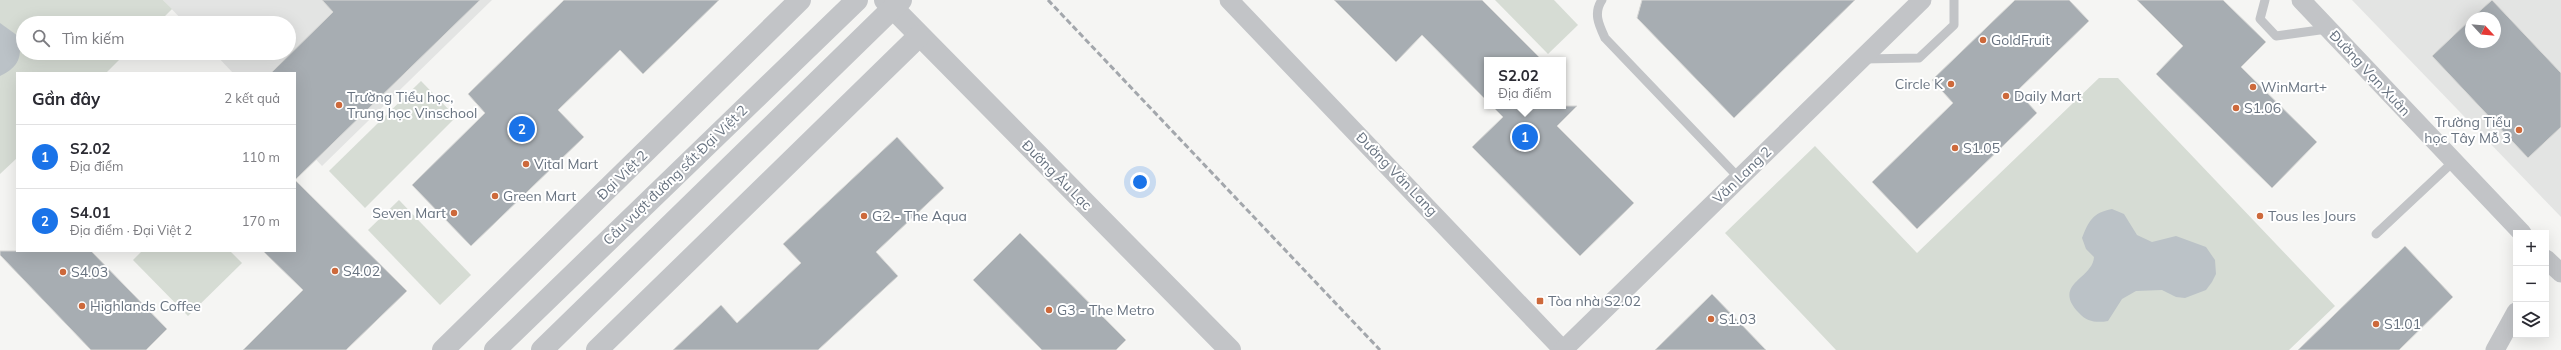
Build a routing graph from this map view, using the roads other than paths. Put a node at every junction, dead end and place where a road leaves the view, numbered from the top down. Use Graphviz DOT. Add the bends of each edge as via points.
graph roads {
  1 [pos="800,0"];
  2 [pos="857,0"];
  3 [pos="885,0"];
  4 [pos="901,0"];
  5 [pos="1229,0"];
  6 [pos="1602,0"];
  7 [pos="1922,0"];
  8 [pos="1954,0"];
  9 [pos="2265,0"];
  10 [pos="2306,2"];
  11 [pos="2328,29"];
  12 [pos="919,36"];
  13 [pos="1862,59"];
  14 [pos="2454,161"];
  15 [pos="1739,178"];
  16 [pos="2519,230"];
  17 [pos="2376,234"];
  18 [pos="2549,262"];
  19 [pos="2561,273"];
  20 [pos="2513,317"];
  21 [pos="443,350"];
  22 [pos="495,350"];
  23 [pos="542,350"];
  24 [pos="597,350"];
  25 [pos="1230,350"];
  26 [pos="1563,350"];
  27 [pos="2495,350"];
  1 -- 21 [label="street, Đại Việt 2"];
  2 -- 22 [label="street, Cầu vượt đường sắt Đại Việt 2"];
  3 -- 12 [label="street, Đường Âu Lạc"];
  4 -- 23 [label="street"];
  5 -- 26 [label="street, Đường Văn Lang"];
  6 -- 15 [label="lane" via="1598,5 1597,17 1605,38"];
  7 -- 13 [label="street, Văn Lang 2"];
  8 -- 13 [label="lane" via="1954,25 1919,58"];
  9 -- 11 [label="lane" via="2260,19 2276,36"];
  10 -- 11 [label="street, Đường Vạn Xuân"];
  11 -- 14 [label="street, Đường Vạn Xuân"];
  12 -- 24 [label="street"];
  12 -- 25 [label="street, Đường Âu Lạc"];
  13 -- 15 [label="street, Văn Lang 2"];
  14 -- 16 [label="street, Đường Vạn Xuân"];
  14 -- 17 [label="lane"];
  15 -- 26 [label="street, Văn Lang 2"];
  18 -- 19 [label="street"];
  20 -- 27 [label="street"];
}
